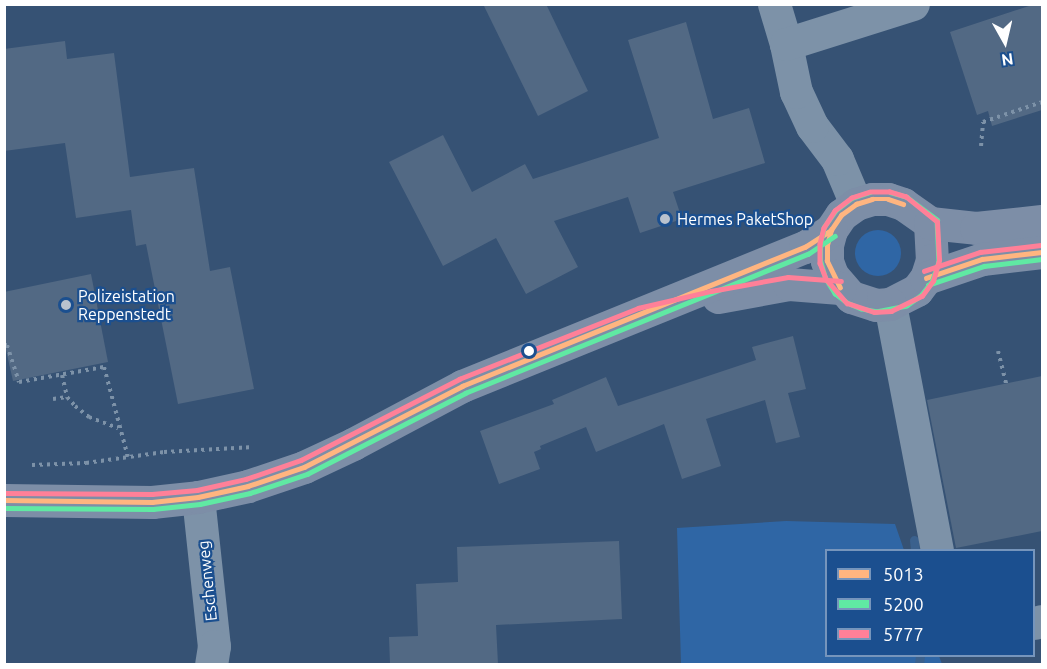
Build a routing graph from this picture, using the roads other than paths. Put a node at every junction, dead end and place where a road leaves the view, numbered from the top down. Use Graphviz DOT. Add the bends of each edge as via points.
graph roads {
  1 [pos="774,4"];
  2 [pos="914,4"];
  3 [pos="786,44"];
  4 [pos="856,204"];
  5 [pos="1042,221"];
  6 [pos="930,223"];
  7 [pos="831,230"];
  8 [pos="1042,252"];
  9 [pos="926,278"];
  10 [pos="840,288"];
  11 [pos="890,304"];
  12 [pos="641,315"];
  13 [pos="198,497"];
  14 [pos="4,500"];
  15 [pos="937,549"];
  16 [pos="212,664"];
  1 -- 3 [label="street"];
  2 -- 3 [label="street"];
  3 -- 4 [label="street" via="796,92 812,126 837,159"];
  4 -- 6 [label="main road" via="888,199 903,204"];
  4 -- 7 [label="main road" via="841,215"];
  5 -- 6 [label="main road" via="976,228"];
  6 -- 9 [label="main road" via="932,260"];
  7 -- 10 [label="main road" via="827,261"];
  7 -- 12 [label="main road" via="805,247"];
  8 -- 9 [label="main road" via="982,259"];
  9 -- 11 [label="main road" via="917,290"];
  10 -- 11 [label="main road" via="863,302"];
  10 -- 12 [label="main road" via="789,284"];
  11 -- 15 [label="street"];
  12 -- 13 [label="main road" via="462,386 304,467 248,486"];
  13 -- 14 [label="main road" via="152,502"];
  13 -- 16 [label="street, Eschenweg" via="214,646"];
}
